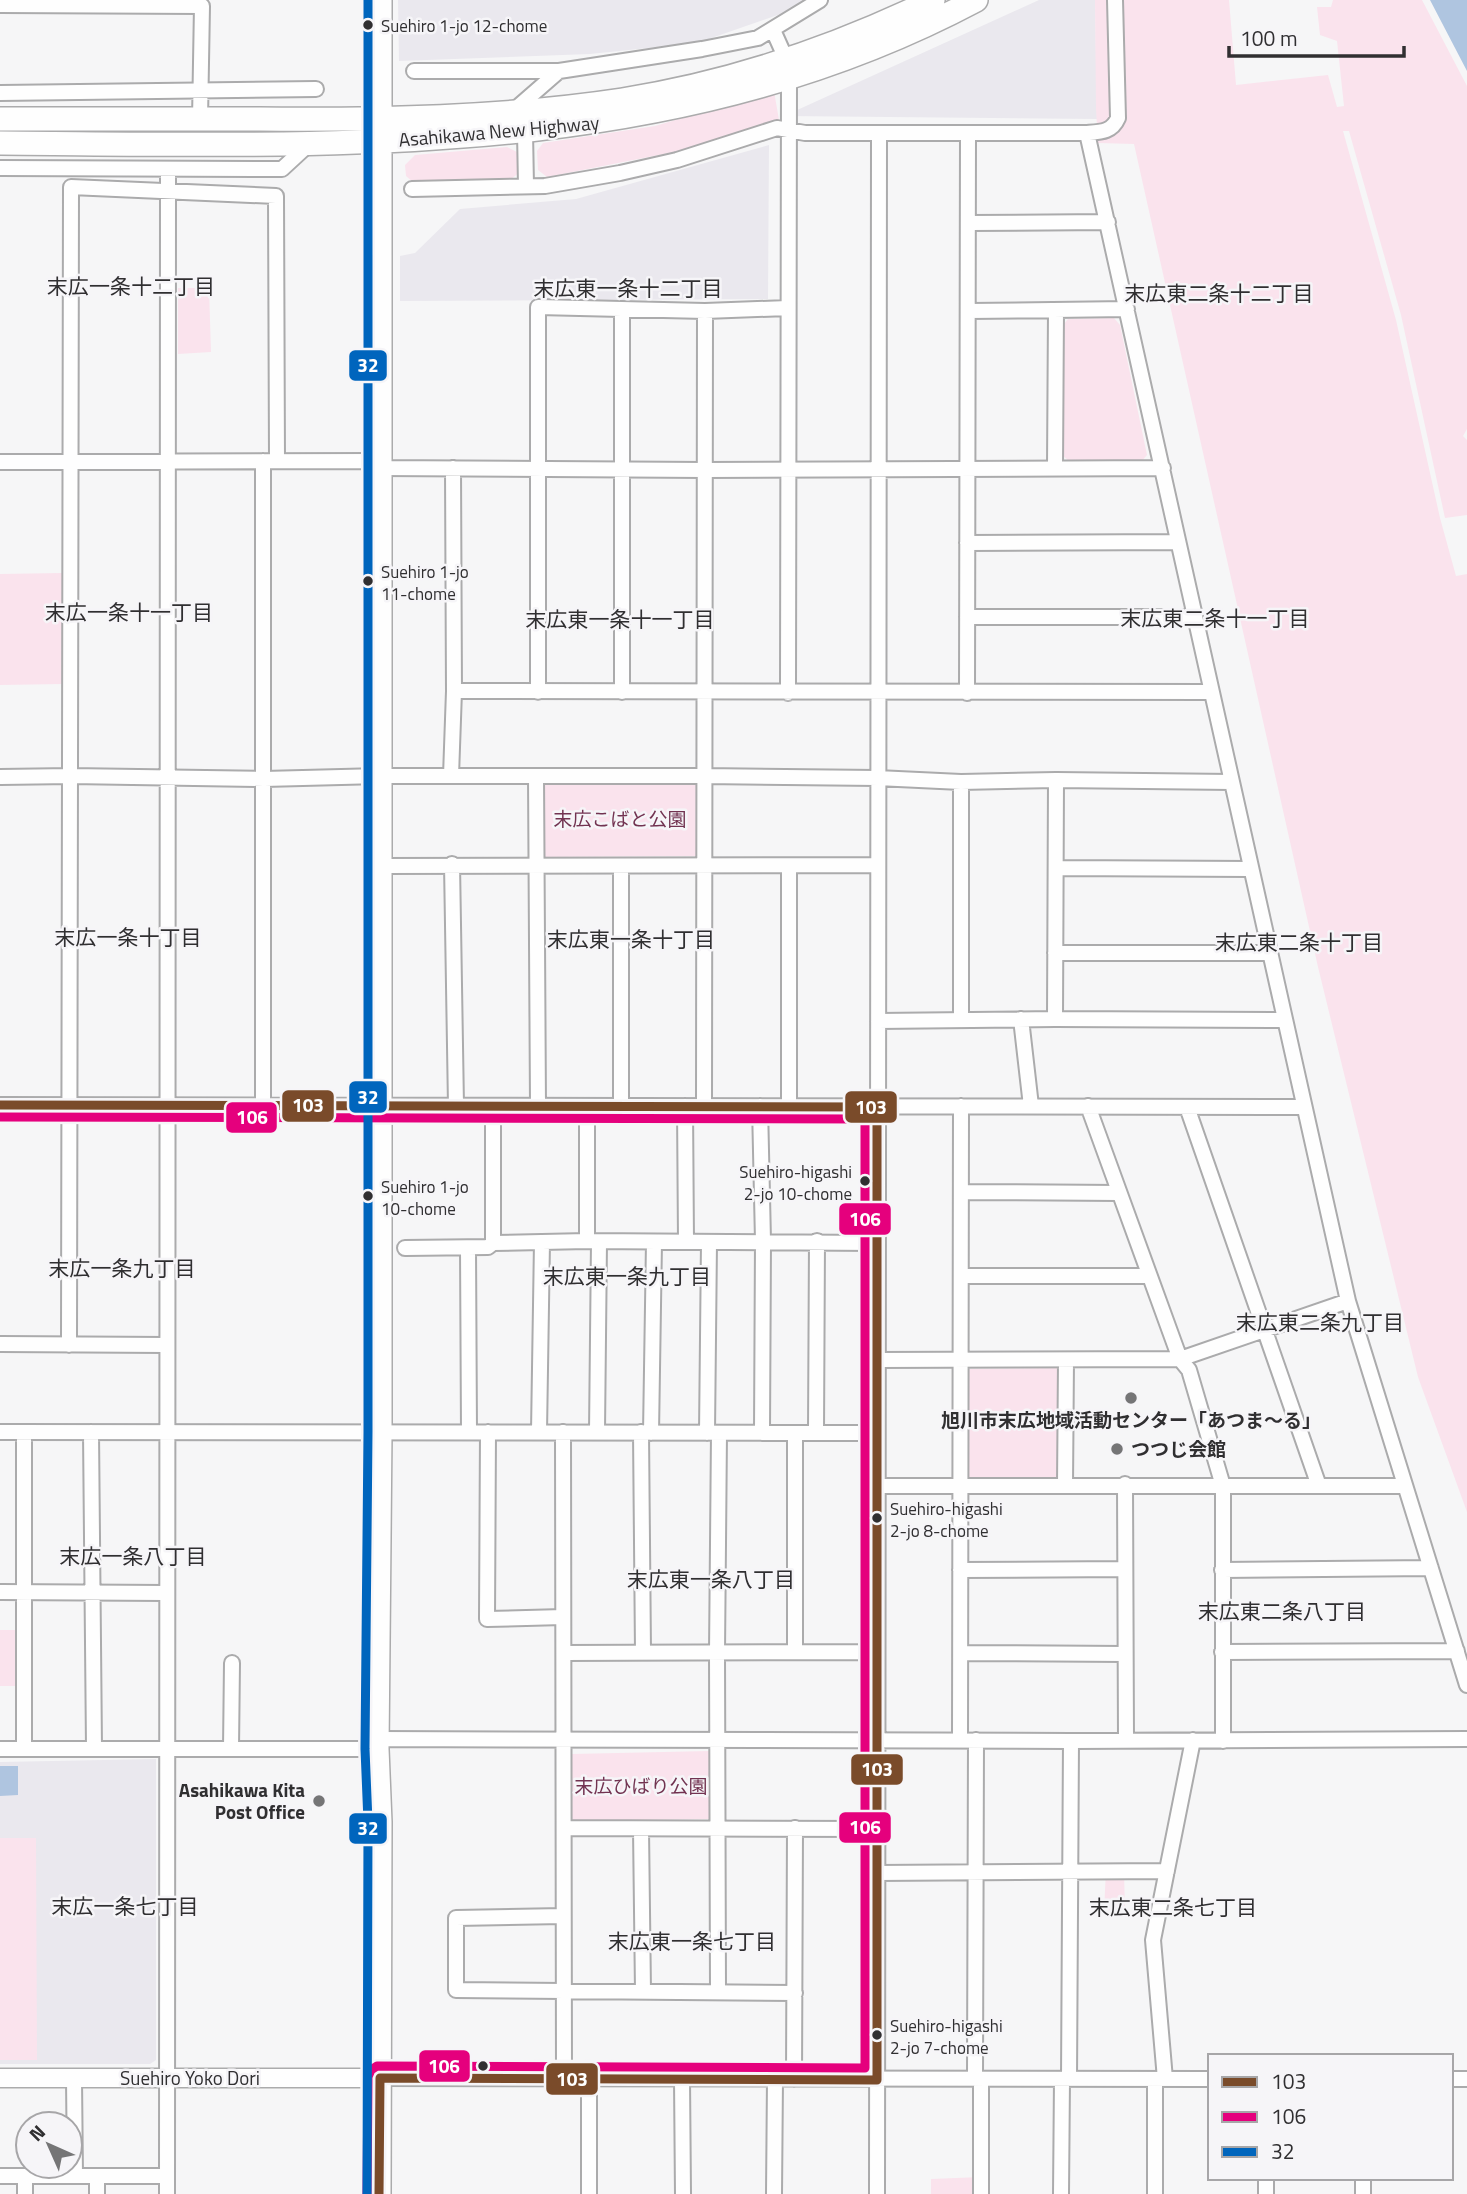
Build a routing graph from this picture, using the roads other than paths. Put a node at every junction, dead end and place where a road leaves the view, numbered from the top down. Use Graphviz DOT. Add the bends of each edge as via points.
graph roads {
  1 [pos="380,0"];
  2 [pos="820,0"];
  3 [pos="933,0"];
  4 [pos="976,0"];
  5 [pos="1115,0"];
  6 [pos="0,5"];
  7 [pos="773,30"];
  8 [pos="788,69"];
  9 [pos="414,71"];
  10 [pos="559,71"];
  11 [pos="316,89"];
  12 [pos="201,92"];
  13 [pos="0,93"];
  14 [pos="511,113"];
  15 [pos="0,119"];
  16 [pos="200,119"];
  17 [pos="380,130"];
  18 [pos="790,130"];
  19 [pos="525,132"];
  20 [pos="879,133"];
  21 [pos="968,133"];
  22 [pos="1087,133"];
  23 [pos="0,143"];
  24 [pos="308,145"];
  25 [pos="0,168"];
  26 [pos="168,170"];
  27 [pos="526,186"];
  28 [pos="412,189"];
  29 [pos="167,191"];
  30 [pos="1108,222"];
  31 [pos="969,223"];
  32 [pos="788,308"];
  33 [pos="1127,309"];
  34 [pos="622,310"];
  35 [pos="969,310"];
  36 [pos="705,311"];
  37 [pos="1056,311"];
  38 [pos="168,460"];
  39 [pos="72,461"];
  40 [pos="270,461"];
  41 [pos="0,462"];
  42 [pos="380,465"];
  43 [pos="1055,467"];
  44 [pos="453,468"];
  45 [pos="879,468"];
  46 [pos="1163,468"];
  47 [pos="537,469"];
  48 [pos="621,469"];
  49 [pos="789,469"];
  50 [pos="705,470"];
  51 [pos="968,470"];
  52 [pos="1178,542"];
  53 [pos="967,543"];
  54 [pos="967,617"];
  55 [pos="1194,617"];
  56 [pos="454,691"];
  57 [pos="538,692"];
  58 [pos="622,692"];
  59 [pos="706,692"];
  60 [pos="1211,692"];
  61 [pos="788,693"];
  62 [pos="878,693"];
  63 [pos="967,693"];
  64 [pos="71,776"];
  65 [pos="380,776"];
  66 [pos="451,776"];
  67 [pos="536,776"];
  68 [pos="704,776"];
  69 [pos="0,777"];
  70 [pos="167,778"];
  71 [pos="877,778"];
  72 [pos="264,779"];
  73 [pos="1056,780"];
  74 [pos="961,782"];
  75 [pos="1232,782"];
  76 [pos="452,864"];
  77 [pos="877,864"];
  78 [pos="537,865"];
  79 [pos="705,865"];
  80 [pos="380,866"];
  81 [pos="621,866"];
  82 [pos="789,866"];
  83 [pos="1056,868"];
  84 [pos="1251,869"];
  85 [pos="1055,953"];
  86 [pos="1270,953"];
  87 [pos="1021,1019"];
  88 [pos="1055,1019"];
  89 [pos="961,1020"];
  90 [pos="1285,1020"];
  91 [pos="878,1021"];
  92 [pos="0,1105"];
  93 [pos="71,1105"];
  94 [pos="167,1105"];
  95 [pos="263,1105"];
  96 [pos="380,1106"];
  97 [pos="456,1106"];
  98 [pos="493,1106"];
  99 [pos="538,1106"];
  100 [pos="587,1106"];
  101 [pos="621,1106"];
  102 [pos="685,1106"];
  103 [pos="704,1106"];
  104 [pos="760,1106"];
  105 [pos="789,1106"];
  106 [pos="961,1106"];
  107 [pos="1031,1106"];
  108 [pos="1088,1106"];
  109 [pos="877,1107"];
  110 [pos="1187,1107"];
  111 [pos="1304,1107"];
  112 [pos="961,1192"];
  113 [pos="1119,1193"];
  114 [pos="593,1241"];
  115 [pos="763,1241"];
  116 [pos="817,1241"];
  117 [pos="542,1242"];
  118 [pos="654,1242"];
  119 [pos="685,1242"];
  120 [pos="709,1242"];
  121 [pos="493,1243"];
  122 [pos="876,1243"];
  123 [pos="405,1248"];
  124 [pos="468,1248"];
  125 [pos="961,1276"];
  126 [pos="1148,1276"];
  127 [pos="1348,1301"];
  128 [pos="1264,1330"];
  129 [pos="0,1345"];
  130 [pos="69,1345"];
  131 [pos="166,1345"];
  132 [pos="961,1359"];
  133 [pos="1180,1359"];
  134 [pos="877,1360"];
  135 [pos="1066,1360"];
  136 [pos="0,1432"];
  137 [pos="24,1432"];
  138 [pos="91,1432"];
  139 [pos="166,1432"];
  140 [pos="380,1432"];
  141 [pos="469,1432"];
  142 [pos="488,1432"];
  143 [pos="539,1432"];
  144 [pos="563,1432"];
  145 [pos="597,1433"];
  146 [pos="646,1433"];
  147 [pos="713,1433"];
  148 [pos="762,1433"];
  149 [pos="795,1433"];
  150 [pos="816,1433"];
  151 [pos="877,1433"];
  152 [pos="1125,1484"];
  153 [pos="959,1485"];
  154 [pos="1065,1485"];
  155 [pos="877,1486"];
  156 [pos="1223,1486"];
  157 [pos="1319,1486"];
  158 [pos="1404,1486"];
  159 [pos="1431,1568"];
  160 [pos="1124,1569"];
  161 [pos="960,1570"];
  162 [pos="1222,1570"];
  163 [pos="0,1592"];
  164 [pos="23,1592"];
  165 [pos="93,1592"];
  166 [pos="166,1593"];
  167 [pos="564,1616"];
  168 [pos="1457,1651"];
  169 [pos="643,1652"];
  170 [pos="794,1652"];
  171 [pos="877,1652"];
  172 [pos="1222,1652"];
  173 [pos="564,1653"];
  174 [pos="717,1653"];
  175 [pos="962,1653"];
  176 [pos="1125,1654"];
  177 [pos="232,1663"];
  178 [pos="1467,1685"];
  179 [pos="564,1740"];
  180 [pos="877,1740"];
  181 [pos="960,1740"];
  182 [pos="976,1740"];
  183 [pos="1193,1740"];
  184 [pos="1467,1740"];
  185 [pos="718,1741"];
  186 [pos="1071,1741"];
  187 [pos="1126,1741"];
  188 [pos="1223,1741"];
  189 [pos="377,1744"];
  190 [pos="24,1748"];
  191 [pos="94,1748"];
  192 [pos="166,1748"];
  193 [pos="231,1748"];
  194 [pos="0,1749"];
  195 [pos="564,1828"];
  196 [pos="795,1828"];
  197 [pos="641,1829"];
  198 [pos="718,1829"];
  199 [pos="877,1829"];
  200 [pos="1167,1871"];
  201 [pos="1069,1872"];
  202 [pos="877,1873"];
  203 [pos="976,1873"];
  204 [pos="563,1916"];
  205 [pos="718,1991"];
  206 [pos="564,1992"];
  207 [pos="643,1992"];
  208 [pos="795,1993"];
  209 [pos="0,2078"];
  210 [pos="74,2078"];
  211 [pos="167,2078"];
  212 [pos="380,2078"];
  213 [pos="564,2079"];
  214 [pos="589,2079"];
  215 [pos="682,2079"];
  216 [pos="775,2079"];
  217 [pos="794,2079"];
  218 [pos="978,2079"];
  219 [pos="1065,2079"];
  220 [pos="1160,2079"];
  221 [pos="1208,2079"];
  222 [pos="877,2080"];
  223 [pos="74,2110"];
  224 [pos="84,2176"];
  225 [pos="97,2176"];
  226 [pos="167,2176"];
  227 [pos="97,2194"];
  228 [pos="167,2194"];
  229 [pos="379,2194"];
  230 [pos="589,2194"];
  231 [pos="683,2194"];
  232 [pos="774,2194"];
  233 [pos="877,2194"];
  234 [pos="981,2194"];
  235 [pos="1061,2194"];
  236 [pos="1154,2194"];
  1 -- 17 [label="highway"];
  2 -- 7 [label="street"];
  3 -- 8 [label="highway, Asahikawa New Highway"];
  4 -- 8 [label="highway, Asahikawa New Highway" via="908,33"];
  5 -- 22 [label="street" via="1118,118 1106,131"];
  6 -- 12 [label="street" via="202,6"];
  7 -- 8 [label="street"];
  7 -- 10 [label="street" via="758,38 713,47"];
  8 -- 14 [label="highway, Asahikawa New Highway" via="625,99"];
  8 -- 18 [label="street"];
  8 -- 19 [label="highway, Asahikawa New Highway" via="722,98"];
  9 -- 10 [label="street"];
  10 -- 14 [label="street"];
  11 -- 12 [label="street"];
  12 -- 13 [label="street"];
  12 -- 16 [label="street"];
  14 -- 17 [label="highway, Asahikawa New Highway"];
  15 -- 16 [label="highway, Asahikawa New Highway"];
  16 -- 17 [label="highway, Asahikawa New Highway"];
  17 -- 19 [label="highway, Asahikawa New Highway"];
  17 -- 24 [label="highway, Asahikawa New Highway"];
  17 -- 42 [label="highway"];
  18 -- 20 [label="street"];
  18 -- 27 [label="street" via="776,128 620,173"];
  18 -- 32 [label="street"];
  19 -- 27 [label="street"];
  20 -- 21 [label="street"];
  20 -- 45 [label="street"];
  21 -- 22 [label="street"];
  21 -- 31 [label="street"];
  22 -- 30 [label="street"];
  23 -- 24 [label="highway, Asahikawa New Highway"];
  24 -- 26 [label="street" via="282,169"];
  25 -- 26 [label="street"];
  26 -- 29 [label="street"];
  27 -- 28 [label="street"];
  29 -- 38 [label="street"];
  29 -- 39 [label="street" via="71,187"];
  29 -- 40 [label="street" via="276,196"];
  30 -- 31 [label="street"];
  30 -- 33 [label="street"];
  31 -- 35 [label="street"];
  32 -- 36 [label="street"];
  32 -- 49 [label="street"];
  33 -- 37 [label="street"];
  33 -- 46 [label="street"];
  34 -- 36 [label="street"];
  34 -- 47 [label="street" via="538,307"];
  34 -- 48 [label="street"];
  35 -- 37 [label="street"];
  35 -- 51 [label="street"];
  36 -- 50 [label="street"];
  37 -- 43 [label="street"];
  38 -- 39 [label="street"];
  38 -- 40 [label="street"];
  38 -- 70 [label="street"];
  39 -- 41 [label="street"];
  39 -- 64 [label="street"];
  40 -- 42 [label="street"];
  40 -- 72 [label="street"];
  42 -- 44 [label="street"];
  42 -- 65 [label="highway"];
  43 -- 46 [label="street"];
  43 -- 51 [label="street"];
  44 -- 47 [label="street"];
  44 -- 56 [label="street"];
  45 -- 49 [label="street"];
  45 -- 51 [label="street"];
  45 -- 62 [label="street"];
  46 -- 52 [label="street"];
  47 -- 48 [label="street"];
  47 -- 57 [label="street"];
  48 -- 50 [label="street"];
  48 -- 58 [label="street"];
  49 -- 50 [label="street"];
  49 -- 61 [label="street"];
  50 -- 59 [label="street"];
  51 -- 53 [label="street"];
  52 -- 53 [label="street"];
  52 -- 55 [label="street"];
  53 -- 54 [label="street"];
  54 -- 55 [label="street"];
  54 -- 63 [label="street"];
  55 -- 60 [label="street"];
  56 -- 57 [label="street"];
  56 -- 66 [label="street"];
  57 -- 58 [label="street"];
  58 -- 59 [label="street"];
  59 -- 61 [label="street"];
  59 -- 68 [label="street"];
  60 -- 63 [label="street"];
  60 -- 75 [label="street"];
  61 -- 62 [label="street"];
  62 -- 63 [label="street"];
  62 -- 71 [label="street"];
  64 -- 69 [label="street"];
  64 -- 70 [label="street"];
  64 -- 93 [label="street"];
  65 -- 66 [label="street"];
  65 -- 72 [label="street"];
  65 -- 80 [label="highway"];
  66 -- 67 [label="street"];
  67 -- 68 [label="street"];
  67 -- 78 [label="street"];
  68 -- 71 [label="street"];
  68 -- 79 [label="street"];
  70 -- 72 [label="street"];
  70 -- 94 [label="street"];
  71 -- 74 [label="street"];
  71 -- 77 [label="street"];
  72 -- 95 [label="street"];
  73 -- 74 [label="street"];
  73 -- 75 [label="street"];
  73 -- 83 [label="street"];
  74 -- 89 [label="street"];
  75 -- 84 [label="street"];
  76 -- 78 [label="street"];
  76 -- 80 [label="street"];
  76 -- 97 [label="street"];
  77 -- 82 [label="street"];
  77 -- 91 [label="street"];
  78 -- 81 [label="street"];
  78 -- 99 [label="street"];
  79 -- 81 [label="street"];
  79 -- 82 [label="street"];
  79 -- 103 [label="street"];
  80 -- 96 [label="highway"];
  81 -- 101 [label="street"];
  82 -- 105 [label="street"];
  83 -- 84 [label="street"];
  83 -- 85 [label="street"];
  84 -- 86 [label="street"];
  85 -- 86 [label="street"];
  85 -- 88 [label="street"];
  86 -- 90 [label="street"];
  87 -- 88 [label="street"];
  87 -- 89 [label="street"];
  87 -- 107 [label="street"];
  88 -- 90 [label="street"];
  89 -- 91 [label="street"];
  90 -- 111 [label="street"];
  91 -- 109 [label="street"];
  92 -- 93 [label="street"];
  93 -- 94 [label="street"];
  93 -- 130 [label="street"];
  94 -- 95 [label="street"];
  94 -- 131 [label="street"];
  95 -- 96 [label="street"];
  96 -- 97 [label="street"];
  96 -- 140 [label="highway"];
  97 -- 98 [label="street"];
  98 -- 99 [label="street"];
  98 -- 121 [label="street"];
  99 -- 100 [label="street"];
  100 -- 101 [label="street"];
  100 -- 114 [label="street"];
  101 -- 102 [label="street"];
  102 -- 103 [label="street"];
  102 -- 119 [label="street"];
  103 -- 104 [label="street"];
  104 -- 105 [label="street"];
  104 -- 115 [label="street"];
  105 -- 109 [label="street"];
  106 -- 107 [label="street"];
  106 -- 109 [label="street"];
  106 -- 112 [label="street"];
  107 -- 108 [label="street"];
  108 -- 110 [label="street"];
  108 -- 113 [label="street"];
  109 -- 122 [label="street"];
  110 -- 111 [label="street"];
  110 -- 128 [label="street"];
  111 -- 127 [label="street"];
  112 -- 113 [label="street"];
  112 -- 125 [label="street"];
  113 -- 126 [label="street"];
  114 -- 117 [label="street"];
  114 -- 118 [label="street"];
  114 -- 145 [label="street"];
  115 -- 116 [label="street"];
  115 -- 120 [label="street"];
  115 -- 148 [label="street"];
  116 -- 122 [label="street"];
  116 -- 150 [label="street"];
  117 -- 121 [label="street"];
  117 -- 143 [label="street"];
  118 -- 119 [label="street"];
  118 -- 146 [label="street"];
  119 -- 120 [label="street"];
  120 -- 147 [label="street"];
  121 -- 124 [label="street"];
  122 -- 134 [label="street"];
  123 -- 124 [label="street"];
  124 -- 141 [label="street"];
  125 -- 126 [label="street"];
  125 -- 132 [label="street"];
  126 -- 133 [label="street"];
  127 -- 128 [label="street"];
  127 -- 158 [label="street"];
  128 -- 133 [label="street"];
  128 -- 157 [label="street"];
  129 -- 130 [label="street"];
  130 -- 131 [label="street"];
  131 -- 139 [label="street"];
  132 -- 134 [label="street"];
  132 -- 135 [label="street"];
  132 -- 153 [label="street"];
  133 -- 135 [label="street"];
  133 -- 156 [label="street" via="1189,1370"];
  134 -- 151 [label="street"];
  135 -- 154 [label="street"];
  136 -- 137 [label="street"];
  137 -- 138 [label="street"];
  137 -- 164 [label="street"];
  138 -- 139 [label="street"];
  138 -- 165 [label="street"];
  139 -- 140 [label="street"];
  139 -- 166 [label="street"];
  140 -- 141 [label="street"];
  140 -- 189 [label="highway"];
  141 -- 142 [label="street"];
  142 -- 143 [label="street"];
  142 -- 167 [label="street" via="487,1619"];
  143 -- 144 [label="street"];
  144 -- 145 [label="street"];
  144 -- 167 [label="street"];
  145 -- 146 [label="street"];
  146 -- 147 [label="street"];
  146 -- 169 [label="street"];
  147 -- 148 [label="street"];
  147 -- 174 [label="street"];
  148 -- 149 [label="street"];
  149 -- 150 [label="street"];
  149 -- 170 [label="street"];
  150 -- 151 [label="street"];
  151 -- 155 [label="street"];
  152 -- 154 [label="street"];
  152 -- 156 [label="street"];
  152 -- 160 [label="street"];
  153 -- 154 [label="street"];
  153 -- 155 [label="street"];
  153 -- 161 [label="street"];
  155 -- 171 [label="street"];
  156 -- 157 [label="street"];
  156 -- 162 [label="street"];
  157 -- 158 [label="street"];
  158 -- 159 [label="street"];
  159 -- 162 [label="street"];
  159 -- 168 [label="street"];
  160 -- 161 [label="street"];
  160 -- 176 [label="street"];
  161 -- 175 [label="street"];
  162 -- 172 [label="street"];
  163 -- 164 [label="street"];
  164 -- 165 [label="street"];
  164 -- 190 [label="street"];
  165 -- 166 [label="street"];
  165 -- 191 [label="street"];
  166 -- 192 [label="street"];
  167 -- 173 [label="street"];
  168 -- 172 [label="street"];
  168 -- 178 [label="street"];
  169 -- 173 [label="street"];
  169 -- 174 [label="street"];
  170 -- 171 [label="street"];
  170 -- 174 [label="street"];
  171 -- 180 [label="street"];
  172 -- 188 [label="street"];
  173 -- 179 [label="street"];
  174 -- 185 [label="street"];
  175 -- 176 [label="street"];
  175 -- 181 [label="street"];
  176 -- 187 [label="street"];
  177 -- 193 [label="street"];
  179 -- 185 [label="street"];
  179 -- 189 [label="street"];
  179 -- 195 [label="street"];
  180 -- 181 [label="street"];
  180 -- 185 [label="street"];
  180 -- 199 [label="street"];
  181 -- 182 [label="street"];
  182 -- 186 [label="street"];
  182 -- 203 [label="street"];
  183 -- 187 [label="street"];
  183 -- 188 [label="street"];
  183 -- 200 [label="street"];
  184 -- 188 [label="street"];
  185 -- 198 [label="street"];
  186 -- 187 [label="street"];
  186 -- 201 [label="street"];
  189 -- 193 [label="street"];
  189 -- 212 [label="highway"];
  190 -- 191 [label="street"];
  190 -- 194 [label="street"];
  191 -- 192 [label="street"];
  192 -- 193 [label="street"];
  192 -- 211 [label="street"];
  195 -- 197 [label="street"];
  195 -- 204 [label="street"];
  196 -- 198 [label="street"];
  196 -- 199 [label="street"];
  196 -- 208 [label="street"];
  197 -- 198 [label="street"];
  197 -- 207 [label="street"];
  198 -- 205 [label="street"];
  199 -- 202 [label="street"];
  200 -- 201 [label="street"];
  200 -- 220 [label="street" via="1153,1940"];
  201 -- 203 [label="street"];
  201 -- 219 [label="street"];
  202 -- 203 [label="street"];
  202 -- 222 [label="street"];
  203 -- 218 [label="street"];
  204 -- 206 [label="street"];
  204 -- 206 [label="street" via="456,1918 456,1990"];
  205 -- 207 [label="street"];
  205 -- 208 [label="street"];
  206 -- 207 [label="street"];
  206 -- 213 [label="street"];
  208 -- 217 [label="street"];
  209 -- 210 [label="street, Suehiro Yoko Dori"];
  210 -- 211 [label="street, Suehiro Yoko Dori"];
  210 -- 223 [label="street"];
  211 -- 212 [label="street, Suehiro Yoko Dori"];
  211 -- 226 [label="street"];
  212 -- 213 [label="street"];
  212 -- 229 [label="highway"];
  213 -- 214 [label="street"];
  214 -- 215 [label="street"];
  214 -- 230 [label="street"];
  215 -- 216 [label="street"];
  215 -- 231 [label="street"];
  216 -- 217 [label="street"];
  216 -- 232 [label="street"];
  217 -- 222 [label="street"];
  218 -- 219 [label="street"];
  218 -- 222 [label="street"];
  218 -- 234 [label="street"];
  219 -- 220 [label="street"];
  219 -- 235 [label="street"];
  220 -- 221 [label="street"];
  220 -- 236 [label="street"];
  222 -- 233 [label="street"];
  224 -- 225 [label="street"];
  225 -- 226 [label="street"];
  225 -- 227 [label="street"];
  226 -- 228 [label="street"];
}
